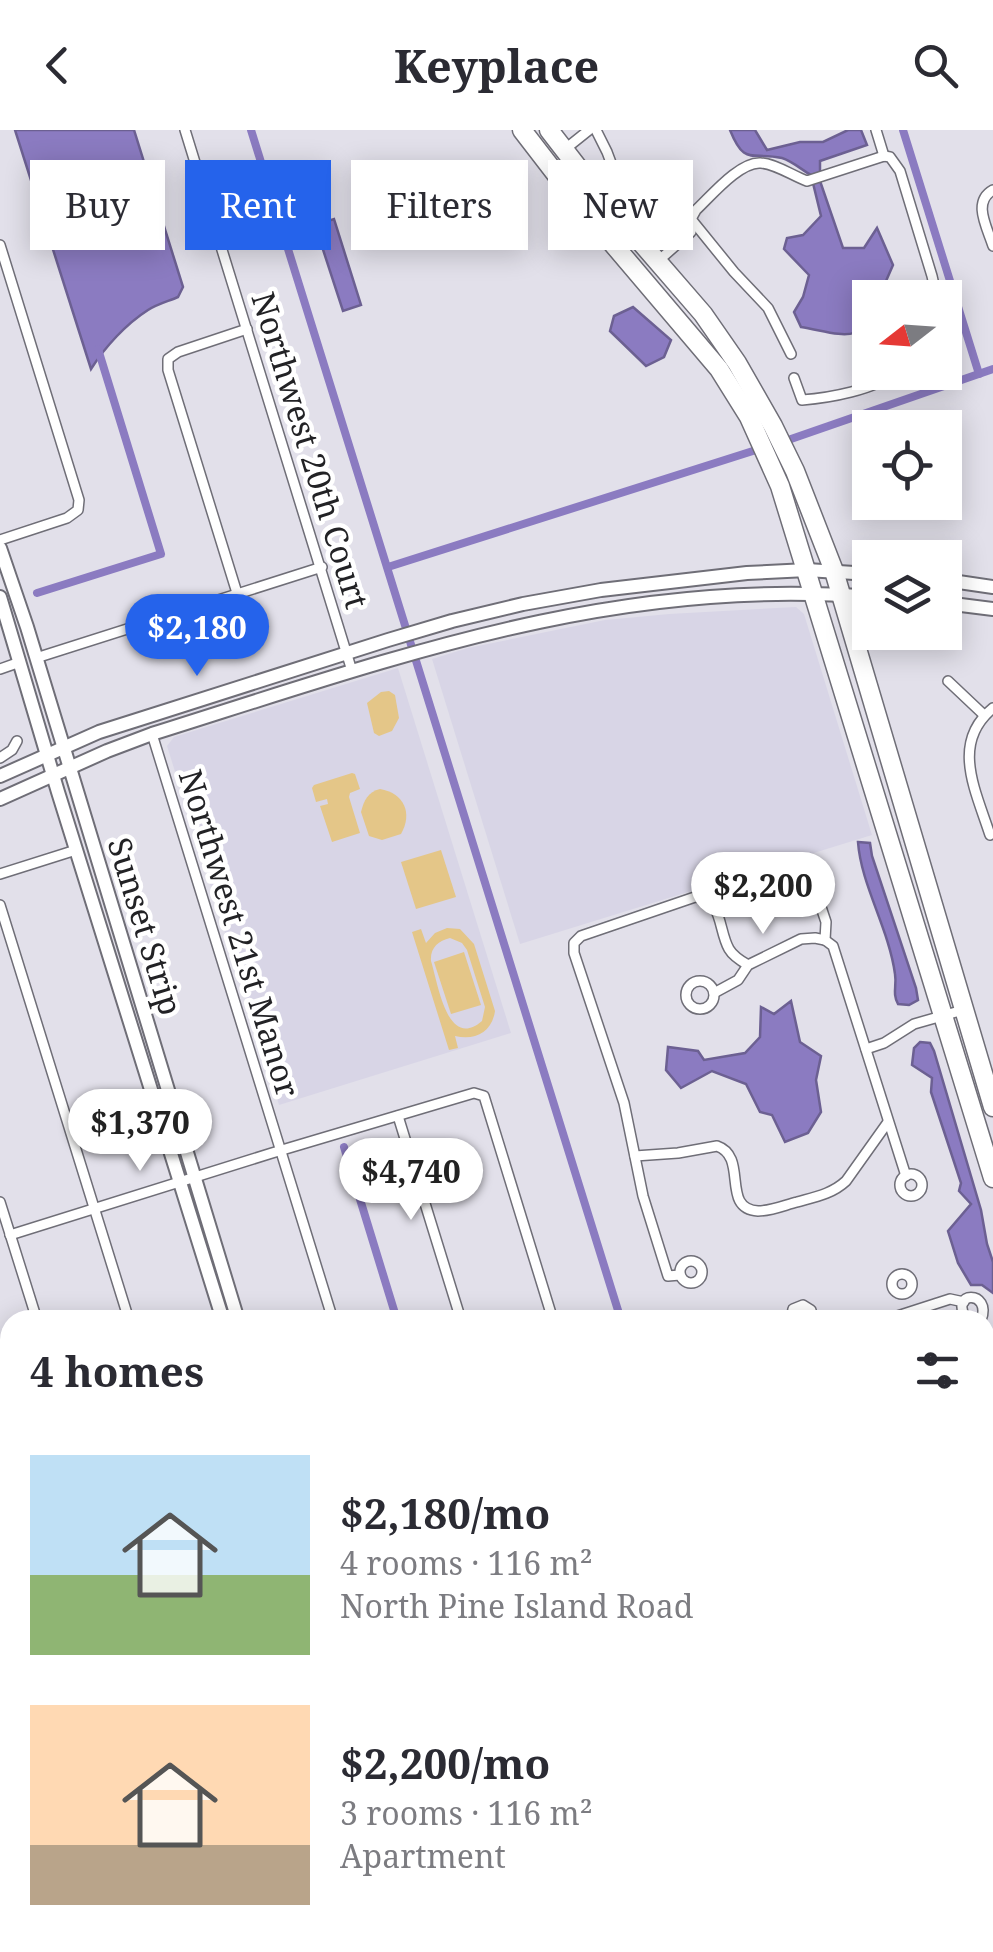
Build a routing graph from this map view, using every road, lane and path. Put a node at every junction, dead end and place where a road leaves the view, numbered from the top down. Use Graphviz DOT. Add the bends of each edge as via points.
graph roads {
  1 [pos="185,130"];
  2 [pos="522,130"];
  3 [pos="549,130"];
  4 [pos="592,130"];
  5 [pos="876,130"];
  6 [pos="564,150"];
  7 [pos="884,156"];
  8 [pos="610,160"];
  9 [pos="991,190"];
  10 [pos="693,215"];
  11 [pos="693,221"];
  12 [pos="0,244"];
  13 [pos="993,246"];
  14 [pos="658,250"];
  15 [pos="653,257"];
  16 [pos="933,280"];
  17 [pos="248,330"];
  18 [pos="791,354"];
  19 [pos="794,378"];
  20 [pos="852,390"];
  21 [pos="0,540"];
  22 [pos="0,548"];
  23 [pos="322,567"];
  24 [pos="807,570"];
  25 [pos="834,571"];
  26 [pos="852,572"];
  27 [pos="962,582"];
  28 [pos="993,587"];
  29 [pos="236,593"];
  30 [pos="813,593"];
  31 [pos="840,595"];
  32 [pos="852,595"];
  33 [pos="0,596"];
  34 [pos="962,605"];
  35 [pos="993,609"];
  36 [pos="347,654"];
  37 [pos="36,658"];
  38 [pos="20,662"];
  39 [pos="0,669"];
  40 [pos="352,671"];
  41 [pos="948,681"];
  42 [pos="989,711"];
  43 [pos="152,734"];
  44 [pos="17,741"];
  45 [pos="62,748"];
  46 [pos="47,755"];
  47 [pos="0,758"];
  48 [pos="68,768"];
  49 [pos="53,774"];
  50 [pos="0,776"];
  51 [pos="0,799"];
  52 [pos="990,835"];
  53 [pos="76,850"];
  54 [pos="0,874"];
  55 [pos="820,901"];
  56 [pos="0,905"];
  57 [pos="826,940"];
  58 [pos="748,965"];
  59 [pos="714,994"];
  60 [pos="963,1010"];
  61 [pos="942,1016"];
  62 [pos="866,1049"];
  63 [pos="993,1107"];
  64 [pos="398,1116"];
  65 [pos="888,1122"];
  66 [pos="282,1150"];
  67 [pos="635,1156"];
  68 [pos="906,1176"];
  69 [pos="993,1178"];
  70 [pos="187,1180"];
  71 [pos="0,1202"];
  72 [pos="94,1209"];
  73 [pos="10,1235"];
  74 [pos="680,1275"];
  75 [pos="905,1293"];
  76 [pos="964,1302"];
  77 [pos="990,1305"];
  78 [pos="34,1310"];
  79 [pos="126,1310"];
  80 [pos="220,1310"];
  81 [pos="234,1310"];
  82 [pos="331,1310"];
  83 [pos="458,1310"];
  84 [pos="550,1310"];
  85 [pos="910,1310"];
  86 [pos="917,1310"];
  87 [pos="963,1310"];
  1 -- 17 [label="street, Northwest 20th Court"];
  2 -- 24 [label="highway" via="718,369 774,472"];
  3 -- 6 [label="highway"];
  4 -- 6 [label="street"];
  4 -- 8 [label="street"];
  5 -- 7 [label="street"];
  6 -- 15 [label="highway"];
  7 -- 10 [label="street" via="807,182 760,162 746,166"];
  7 -- 16 [label="street" via="900,171"];
  9 -- 13 [label="street" via="982,205"];
  11 -- 18 [label="street" via="768,308"];
  12 -- 21 [label="street" via="79,500 68,518"];
  14 -- 15 [label="street"];
  15 -- 25 [label="highway" via="703,314 774,426"];
  17 -- 23 [label="street, Northwest 20th Court"];
  17 -- 29 [label="street" via="168,360"];
  19 -- 20 [label="street" via="802,400"];
  22 -- 37 [label="main road, Sunset Strip"];
  23 -- 29 [label="street"];
  23 -- 36 [label="street, Northwest 20th Court"];
  24 -- 25 [label="main road"];
  24 -- 30 [label="highway"];
  24 -- 36 [label="main road" via="672,580 523,604"];
  25 -- 26 [label="main road"];
  25 -- 31 [label="highway"];
  27 -- 28 [label="main road"];
  29 -- 37 [label="street"];
  30 -- 31 [label="main road"];
  30 -- 40 [label="main road" via="618,606"];
  30 -- 61 [label="highway"];
  31 -- 32 [label="main road"];
  31 -- 60 [label="highway"];
  33 -- 38 [label="main road, Sunset Strip"];
  34 -- 35 [label="main road"];
  36 -- 40 [label="street, Northwest 20th Court"];
  36 -- 45 [label="main road"];
  37 -- 45 [label="main road, Sunset Strip"];
  38 -- 39 [label="street"];
  38 -- 46 [label="main road, Sunset Strip"];
  40 -- 43 [label="main road"];
  41 -- 42 [label="street"];
  42 -- 52 [label="street" via="968,750"];
  43 -- 48 [label="main road"];
  43 -- 66 [label="street, Northwest 21st Manor"];
  44 -- 47 [label="street"];
  45 -- 46 [label="main road"];
  45 -- 48 [label="main road, Sunset Strip"];
  46 -- 49 [label="main road, Sunset Strip"];
  46 -- 50 [label="main road"];
  48 -- 49 [label="main road"];
  48 -- 70 [label="main road, Sunset Strip"];
  49 -- 51 [label="main road"];
  49 -- 53 [label="main road, Sunset Strip"];
  53 -- 54 [label="street"];
  53 -- 70 [label="main road, Sunset Strip"];
  55 -- 57 [label="street"];
  56 -- 72 [label="street"];
  57 -- 58 [label="street" via="801,939"];
  57 -- 62 [label="street"];
  58 -- 59 [label="street"];
  58 -- 67 [label="street" via="731,952 715,906 702,897 574,943"];
  60 -- 61 [label="street"];
  60 -- 63 [label="highway"];
  61 -- 62 [label="street"];
  61 -- 69 [label="highway"];
  62 -- 65 [label="street"];
  64 -- 66 [label="street"];
  64 -- 83 [label="street"];
  64 -- 84 [label="street" via="474,1093 484,1096"];
  65 -- 67 [label="street" via="838,1188 762,1211 740,1201 724,1148"];
  65 -- 68 [label="street"];
  66 -- 70 [label="street"];
  66 -- 82 [label="street, Northwest 21st Manor"];
  67 -- 74 [label="street" via="668,1276"];
  70 -- 72 [label="street"];
  70 -- 80 [label="main road, Sunset Strip"];
  70 -- 81 [label="main road, Sunset Strip"];
  71 -- 73 [label="street"];
  72 -- 73 [label="street"];
  72 -- 79 [label="street"];
  73 -- 78 [label="street"];
  75 -- 85 [label="street"];
  76 -- 77 [label="street" via="975,1297"];
  76 -- 86 [label="street" via="950,1299"];
  76 -- 87 [label="street"];
}
